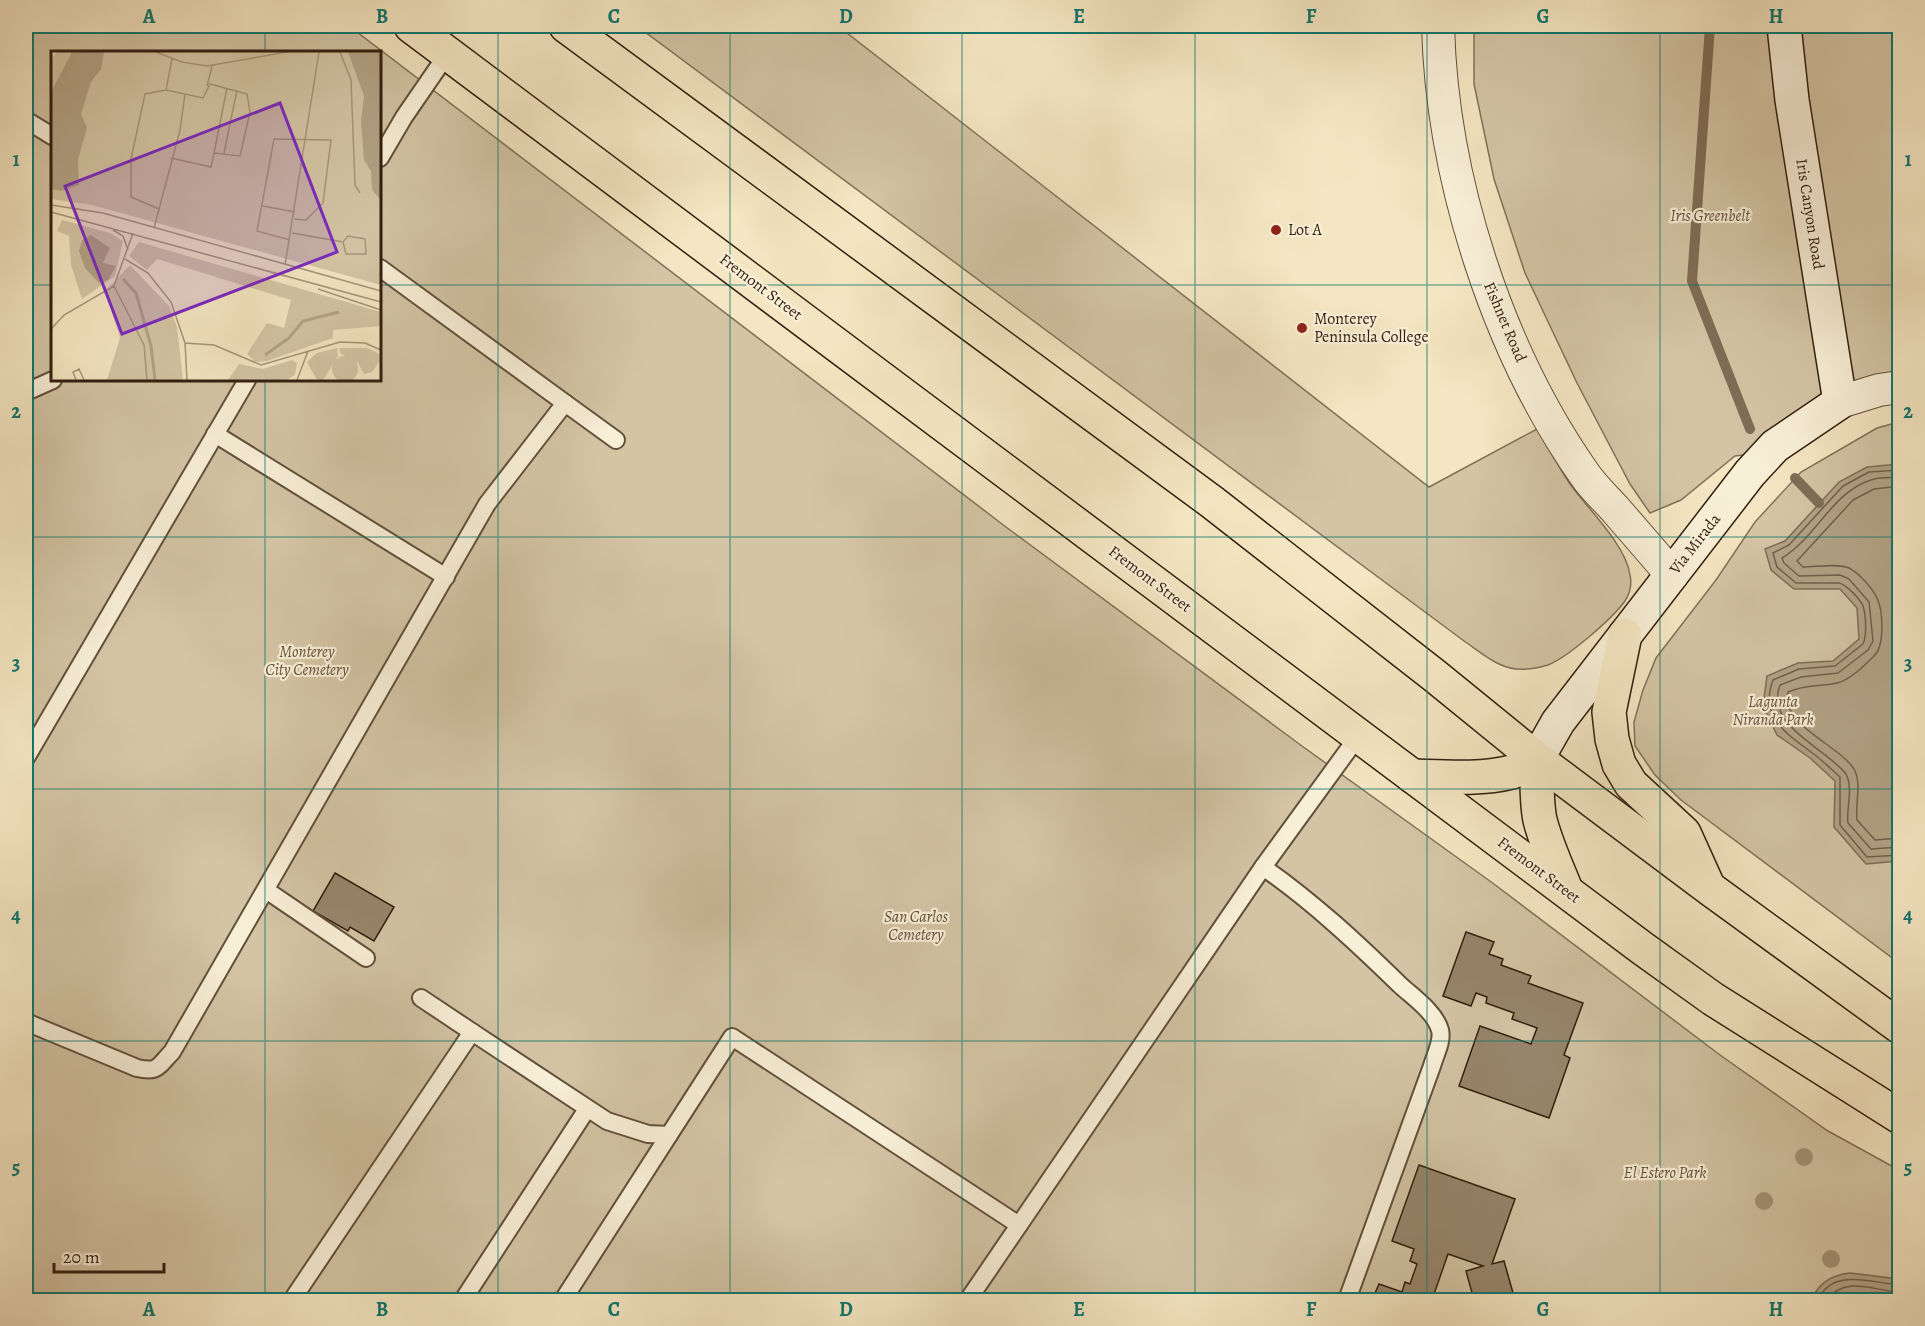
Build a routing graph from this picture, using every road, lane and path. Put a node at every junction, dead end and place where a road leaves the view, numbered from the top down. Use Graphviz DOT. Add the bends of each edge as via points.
graph roads {
  1 [pos="411,26"];
  2 [pos="566,26"];
  3 [pos="1438,26"];
  4 [pos="1784,26"];
  5 [pos="448,53"];
  6 [pos="26,120"];
  7 [pos="51,135"];
  8 [pos="381,156"];
  9 [pos="381,268"];
  10 [pos="51,381"];
  11 [pos="241,381"];
  12 [pos="1899,387"];
  13 [pos="26,392"];
  14 [pos="1840,402"];
  15 [pos="565,403"];
  16 [pos="214,434"];
  17 [pos="616,441"];
  18 [pos="1672,574"];
  19 [pos="446,577"];
  20 [pos="1625,635"];
  21 [pos="1359,735"];
  22 [pos="26,758"];
  23 [pos="1537,759"];
  24 [pos="1412,776"];
  25 [pos="1263,867"];
  26 [pos="1709,888"];
  27 [pos="266,890"];
  28 [pos="1567,892"];
  29 [pos="366,958"];
  30 [pos="421,998"];
  31 [pos="26,1022"];
  32 [pos="1899,1027"];
  33 [pos="472,1032"];
  34 [pos="587,1109"];
  35 [pos="1899,1117"];
  36 [pos="669,1135"];
  37 [pos="1019,1225"];
  38 [pos="292,1300"];
  39 [pos="463,1300"];
  40 [pos="563,1300"];
  41 [pos="969,1300"];
  42 [pos="1347,1300"];
  1 -- 5 [label="main road, Fremont Street"];
  2 -- 23 [label="main road" via="1212,502"];
  3 -- 18 [label="street, Fishnet Road" via="1443,103 1459,185 1482,270 1512,343 1556,430 1586,477"];
  4 -- 14 [label="street, Iris Canyon Road"];
  5 -- 8 [label="lane"];
  5 -- 21 [label="main road, Fremont Street"];
  6 -- 7 [label="lane"];
  9 -- 15 [label="lane"];
  10 -- 13 [label="lane"];
  11 -- 16 [label="lane"];
  12 -- 14 [label="street, Via Mirada"];
  14 -- 18 [label="street, Via Mirada" via="1775,446"];
  15 -- 17 [label="lane"];
  15 -- 19 [label="lane" via="487,504"];
  16 -- 19 [label="lane"];
  16 -- 22 [label="lane"];
  18 -- 20 [label="street, Via Mirada"];
  19 -- 27 [label="lane"];
  20 -- 23 [label="street, Via Mirada" via="1558,722"];
  20 -- 26 [label="main road" via="1609,712 1619,764 1631,784 1684,833"];
  21 -- 24 [label="main road, Fremont Street"];
  21 -- 25 [label="lane"];
  23 -- 24 [label="main road" via="1514,771 1485,776"];
  23 -- 26 [label="main road"];
  23 -- 28 [label="main road" via="1540,820"];
  24 -- 28 [label="main road, Fremont Street"];
  25 -- 37 [label="lane"];
  25 -- 42 [label="lane" via="1362,948 1431,1016 1440,1032 1432,1066"];
  26 -- 32 [label="main road"];
  27 -- 29 [label="lane"];
  27 -- 31 [label="lane" via="172,1052 158,1069 137,1068"];
  28 -- 35 [label="main road, Fremont Street" via="1713,999"];
  30 -- 33 [label="lane"];
  33 -- 34 [label="lane"];
  33 -- 38 [label="lane"];
  34 -- 36 [label="lane" via="627,1128"];
  34 -- 39 [label="lane"];
  36 -- 37 [label="lane" via="732,1037"];
  36 -- 40 [label="lane"];
  37 -- 41 [label="lane"];
}
